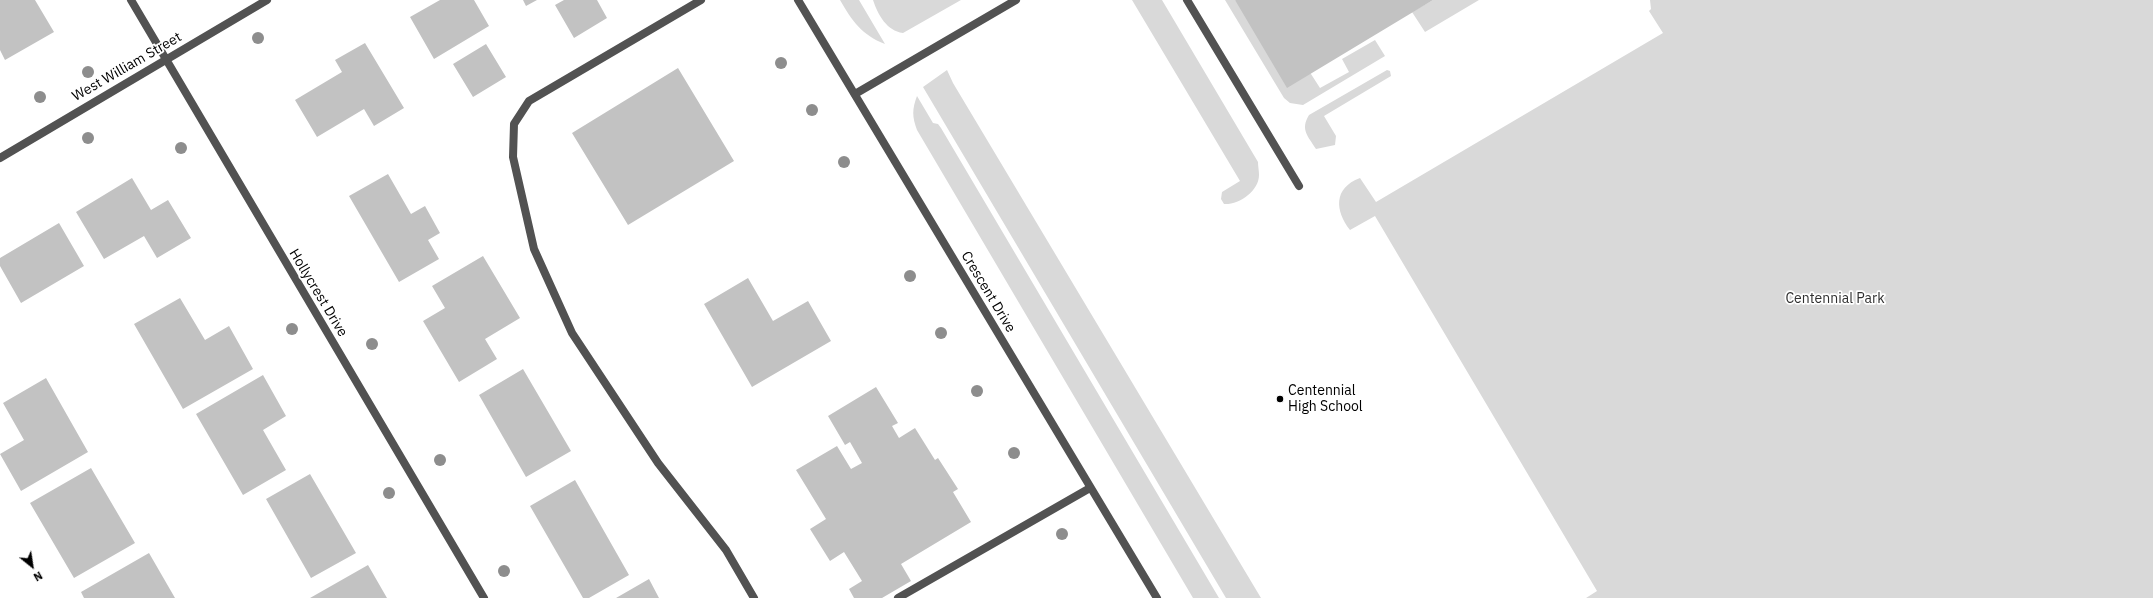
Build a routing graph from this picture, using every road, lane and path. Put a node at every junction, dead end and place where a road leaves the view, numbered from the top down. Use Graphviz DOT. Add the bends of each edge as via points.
graph roads {
  1 [pos="131,0"];
  2 [pos="267,0"];
  3 [pos="701,0"];
  4 [pos="798,0"];
  5 [pos="1016,0"];
  6 [pos="1187,0"];
  7 [pos="166,59"];
  8 [pos="855,94"];
  9 [pos="0,158"];
  10 [pos="1299,186"];
  11 [pos="1090,488"];
  12 [pos="484,598"];
  13 [pos="754,598"];
  14 [pos="898,598"];
  15 [pos="1157,598"];
  1 -- 7 [label="street, Hollycrest Drive"];
  2 -- 7 [label="street, West William Street"];
  3 -- 13 [label="street" via="529,101 514,124 513,157 534,249 572,333 658,463 726,550"];
  4 -- 8 [label="street, Crescent Drive"];
  5 -- 8 [label="street"];
  6 -- 10 [label="street"];
  7 -- 9 [label="street, West William Street"];
  7 -- 12 [label="street, Hollycrest Drive"];
  8 -- 11 [label="street, Crescent Drive"];
  11 -- 14 [label="street"];
  11 -- 15 [label="street, Crescent Drive"];
}
